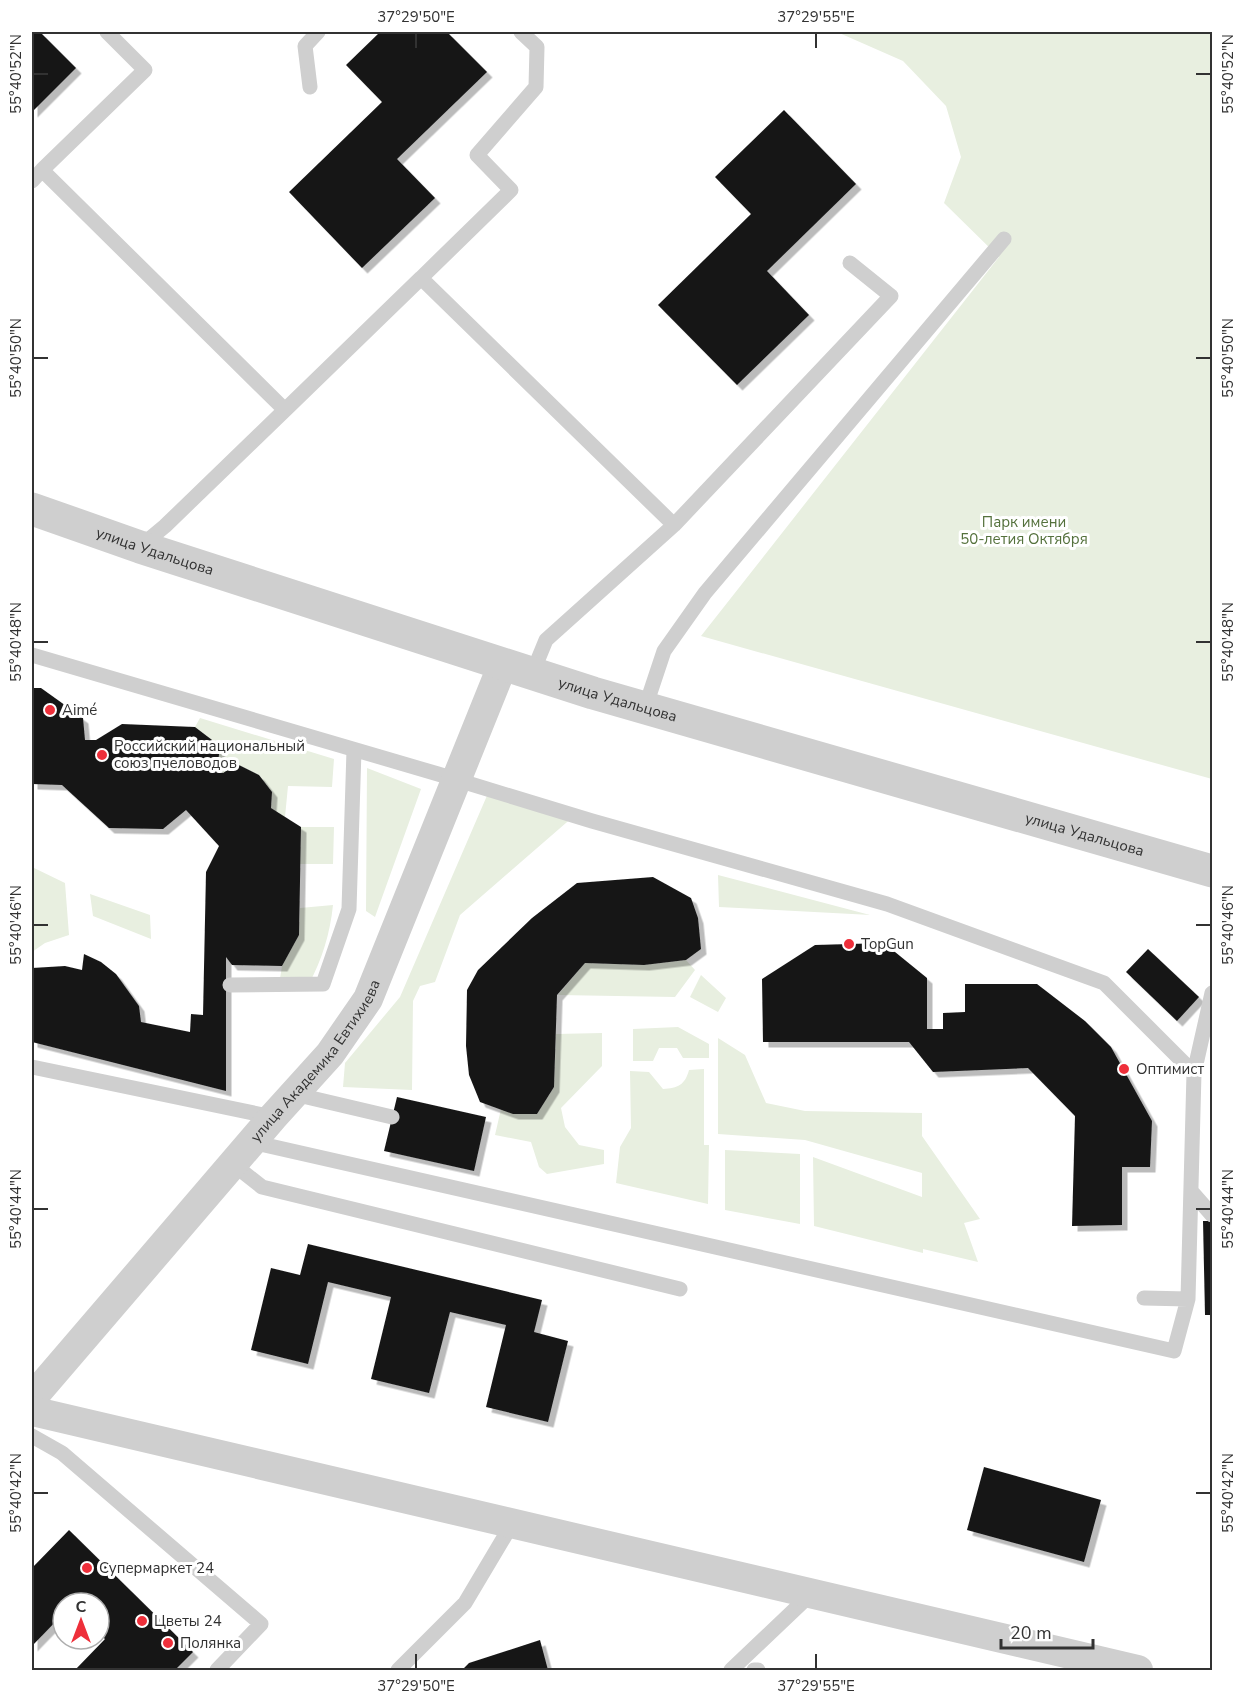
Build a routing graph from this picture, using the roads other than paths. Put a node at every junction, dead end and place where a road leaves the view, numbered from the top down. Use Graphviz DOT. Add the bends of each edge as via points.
graph roads {
  1 [pos="107,32"];
  2 [pos="318,32"];
  3 [pos="521,32"];
  4 [pos="310,87"];
  5 [pos="37,176"];
  6 [pos="1004,239"];
  7 [pos="850,263"];
  8 [pos="421,278"];
  9 [pos="285,410"];
  10 [pos="32,509"];
  11 [pos="674,525"];
  12 [pos="140,547"];
  13 [pos="32,656"];
  14 [pos="517,669"];
  15 [pos="645,708"];
  16 [pos="354,750"];
  17 [pos="457,781"];
  18 [pos="1212,871"];
  19 [pos="230,985"];
  20 [pos="1212,997"];
  21 [pos="32,1067"];
  22 [pos="1194,1073"];
  23 [pos="294,1094"];
  24 [pos="273,1117"];
  25 [pos="392,1117"];
  26 [pos="242,1153"];
  27 [pos="1191,1191"];
  28 [pos="1212,1215"];
  29 [pos="680,1289"];
  30 [pos="1144,1298"];
  31 [pos="1188,1299"];
  32 [pos="32,1398"];
  33 [pos="32,1411"];
  34 [pos="32,1436"];
  35 [pos="512,1524"];
  36 [pos="810,1594"];
  37 [pos="217,1671"];
  38 [pos="398,1671"];
  39 [pos="731,1671"];
  40 [pos="1138,1671"];
  1 -- 5 [label="lane" via="145,70"];
  2 -- 4 [label="lane" via="305,46"];
  3 -- 8 [label="lane" via="537,47 536,87 477,155 511,190"];
  5 -- 9 [label="lane"];
  6 -- 15 [label="lane" via="705,593 664,651"];
  7 -- 11 [label="lane" via="891,296"];
  8 -- 9 [label="lane"];
  8 -- 11 [label="lane"];
  9 -- 12 [label="lane"];
  10 -- 12 [label="street, улица Удальцова"];
  11 -- 14 [label="lane"];
  12 -- 14 [label="street, улица Удальцова"];
  13 -- 16 [label="lane"];
  14 -- 15 [label="street, улица Удальцова"];
  14 -- 17 [label="street, улица Академика Евтихиева"];
  15 -- 18 [label="street, улица Удальцова"];
  16 -- 17 [label="lane"];
  16 -- 19 [label="lane" via="349,909 323,984"];
  17 -- 22 [label="lane" via="887,904 1104,983"];
  17 -- 23 [label="street, улица Академика Евтихиева" via="368,999 330,1054"];
  20 -- 22 [label="lane"];
  21 -- 24 [label="lane"];
  22 -- 27 [label="lane"];
  23 -- 24 [label="street, улица Академика Евтихиева"];
  23 -- 25 [label="lane"];
  24 -- 26 [label="street, улица Академика Евтихиева"];
  26 -- 29 [label="lane" via="262,1187"];
  26 -- 31 [label="lane" via="1174,1352"];
  26 -- 32 [label="street, улица Академика Евтихиева"];
  27 -- 28 [label="lane"];
  27 -- 31 [label="lane"];
  30 -- 31 [label="lane"];
  33 -- 35 [label="street"];
  34 -- 37 [label="lane" via="62,1453 261,1624"];
  35 -- 36 [label="street"];
  35 -- 38 [label="lane" via="465,1603"];
  36 -- 39 [label="lane"];
  36 -- 40 [label="street"];
}
